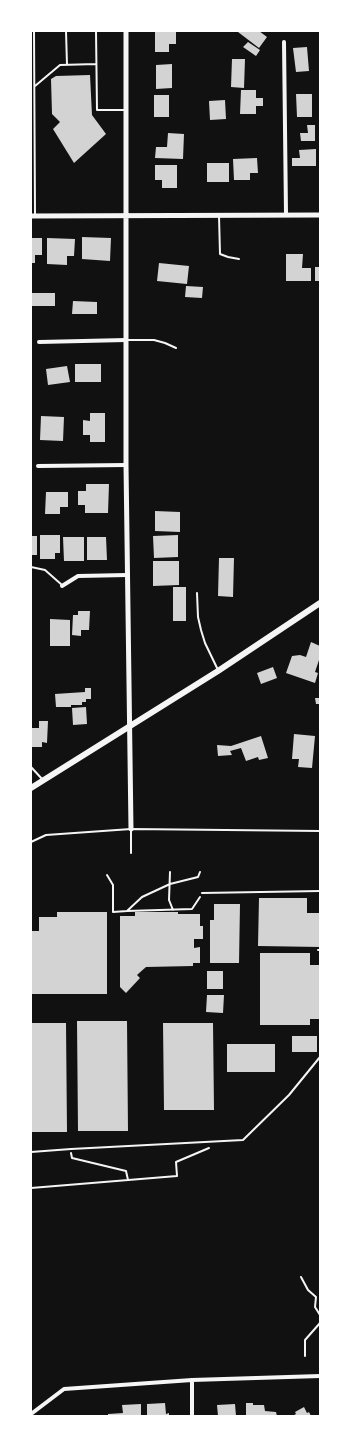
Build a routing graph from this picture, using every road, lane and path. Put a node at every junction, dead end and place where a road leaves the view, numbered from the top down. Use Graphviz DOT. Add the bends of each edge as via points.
graph roads {
  1 [pos="34,31"];
  2 [pos="66,31"];
  3 [pos="96,31"];
  4 [pos="126,31"];
  5 [pos="284,42"];
  6 [pos="96,64"];
  7 [pos="67,65"];
  8 [pos="35,86"];
  9 [pos="126,110"];
  10 [pos="219,214"];
  11 [pos="286,214"];
  12 [pos="320,214"];
  13 [pos="126,215"];
  14 [pos="33,216"];
  15 [pos="239,259"];
  16 [pos="126,340"];
  17 [pos="39,342"];
  18 [pos="176,348"];
  19 [pos="126,465"];
  20 [pos="38,466"];
  21 [pos="31,567"];
  22 [pos="127,575"];
  23 [pos="62,586"];
  24 [pos="197,594"];
  25 [pos="320,603"];
  26 [pos="218,671"];
  27 [pos="129,727"];
  28 [pos="31,767"];
  29 [pos="43,780"];
  30 [pos="31,788"];
  31 [pos="131,829"];
  32 [pos="320,831"];
  33 [pos="31,842"];
  34 [pos="131,852"];
  35 [pos="170,872"];
  36 [pos="200,872"];
  37 [pos="107,875"];
  38 [pos="170,884"];
  39 [pos="320,891"];
  40 [pos="202,892"];
  41 [pos="173,910"];
  42 [pos="127,911"];
  43 [pos="320,1057"];
  44 [pos="216,1142"];
  45 [pos="71,1149"];
  46 [pos="31,1152"];
  47 [pos="128,1180"];
  48 [pos="31,1188"];
  49 [pos="301,1277"];
  50 [pos="320,1315"];
  51 [pos="320,1323"];
  52 [pos="305,1356"];
  53 [pos="320,1376"];
  54 [pos="192,1380"];
  55 [pos="31,1414"];
  56 [pos="192,1416"];
  1 -- 8 [label="lane"];
  2 -- 7 [label="lane"];
  3 -- 6 [label="lane"];
  4 -- 9 [label="street"];
  5 -- 11 [label="street"];
  6 -- 7 [label="lane"];
  6 -- 9 [label="lane" via="97,110"];
  7 -- 8 [label="lane" via="60,65"];
  8 -- 14 [label="lane"];
  9 -- 13 [label="street"];
  10 -- 11 [label="street"];
  10 -- 13 [label="street"];
  10 -- 15 [label="lane" via="220,254"];
  11 -- 12 [label="street"];
  13 -- 14 [label="street"];
  13 -- 16 [label="street"];
  16 -- 17 [label="street"];
  16 -- 18 [label="lane" via="154,340"];
  16 -- 19 [label="street"];
  19 -- 20 [label="street"];
  19 -- 22 [label="street"];
  21 -- 23 [label="lane" via="45,570"];
  22 -- 23 [label="street" via="78,576"];
  22 -- 27 [label="street"];
  24 -- 26 [label="lane" via="201,630"];
  25 -- 26 [label="main road"];
  26 -- 27 [label="main road"];
  27 -- 29 [label="main road"];
  27 -- 31 [label="street"];
  28 -- 29 [label="lane"];
  29 -- 30 [label="main road"];
  31 -- 32 [label="lane"];
  31 -- 33 [label="lane" via="46,835"];
  31 -- 34 [label="lane"];
  35 -- 38 [label="path"];
  36 -- 38 [label="path" via="198,877"];
  37 -- 42 [label="path" via="113,885 113,912"];
  38 -- 41 [label="path"];
  38 -- 42 [label="path" via="142,897"];
  39 -- 40 [label="lane"];
  40 -- 41 [label="path" via="192,909"];
  41 -- 42 [label="path"];
  43 -- 44 [label="lane" via="289,1095 243,1140"];
  44 -- 45 [label="lane"];
  44 -- 47 [label="path" via="210,1148 176,1162 177,1176"];
  45 -- 46 [label="lane"];
  45 -- 47 [label="path" via="72,1158 126,1171"];
  47 -- 48 [label="path"];
  49 -- 50 [label="path" via="308,1290 316,1297 315,1307"];
  51 -- 52 [label="path" via="305,1340"];
  53 -- 54 [label="street"];
  54 -- 55 [label="street" via="64,1389"];
  54 -- 56 [label="street"];
}
